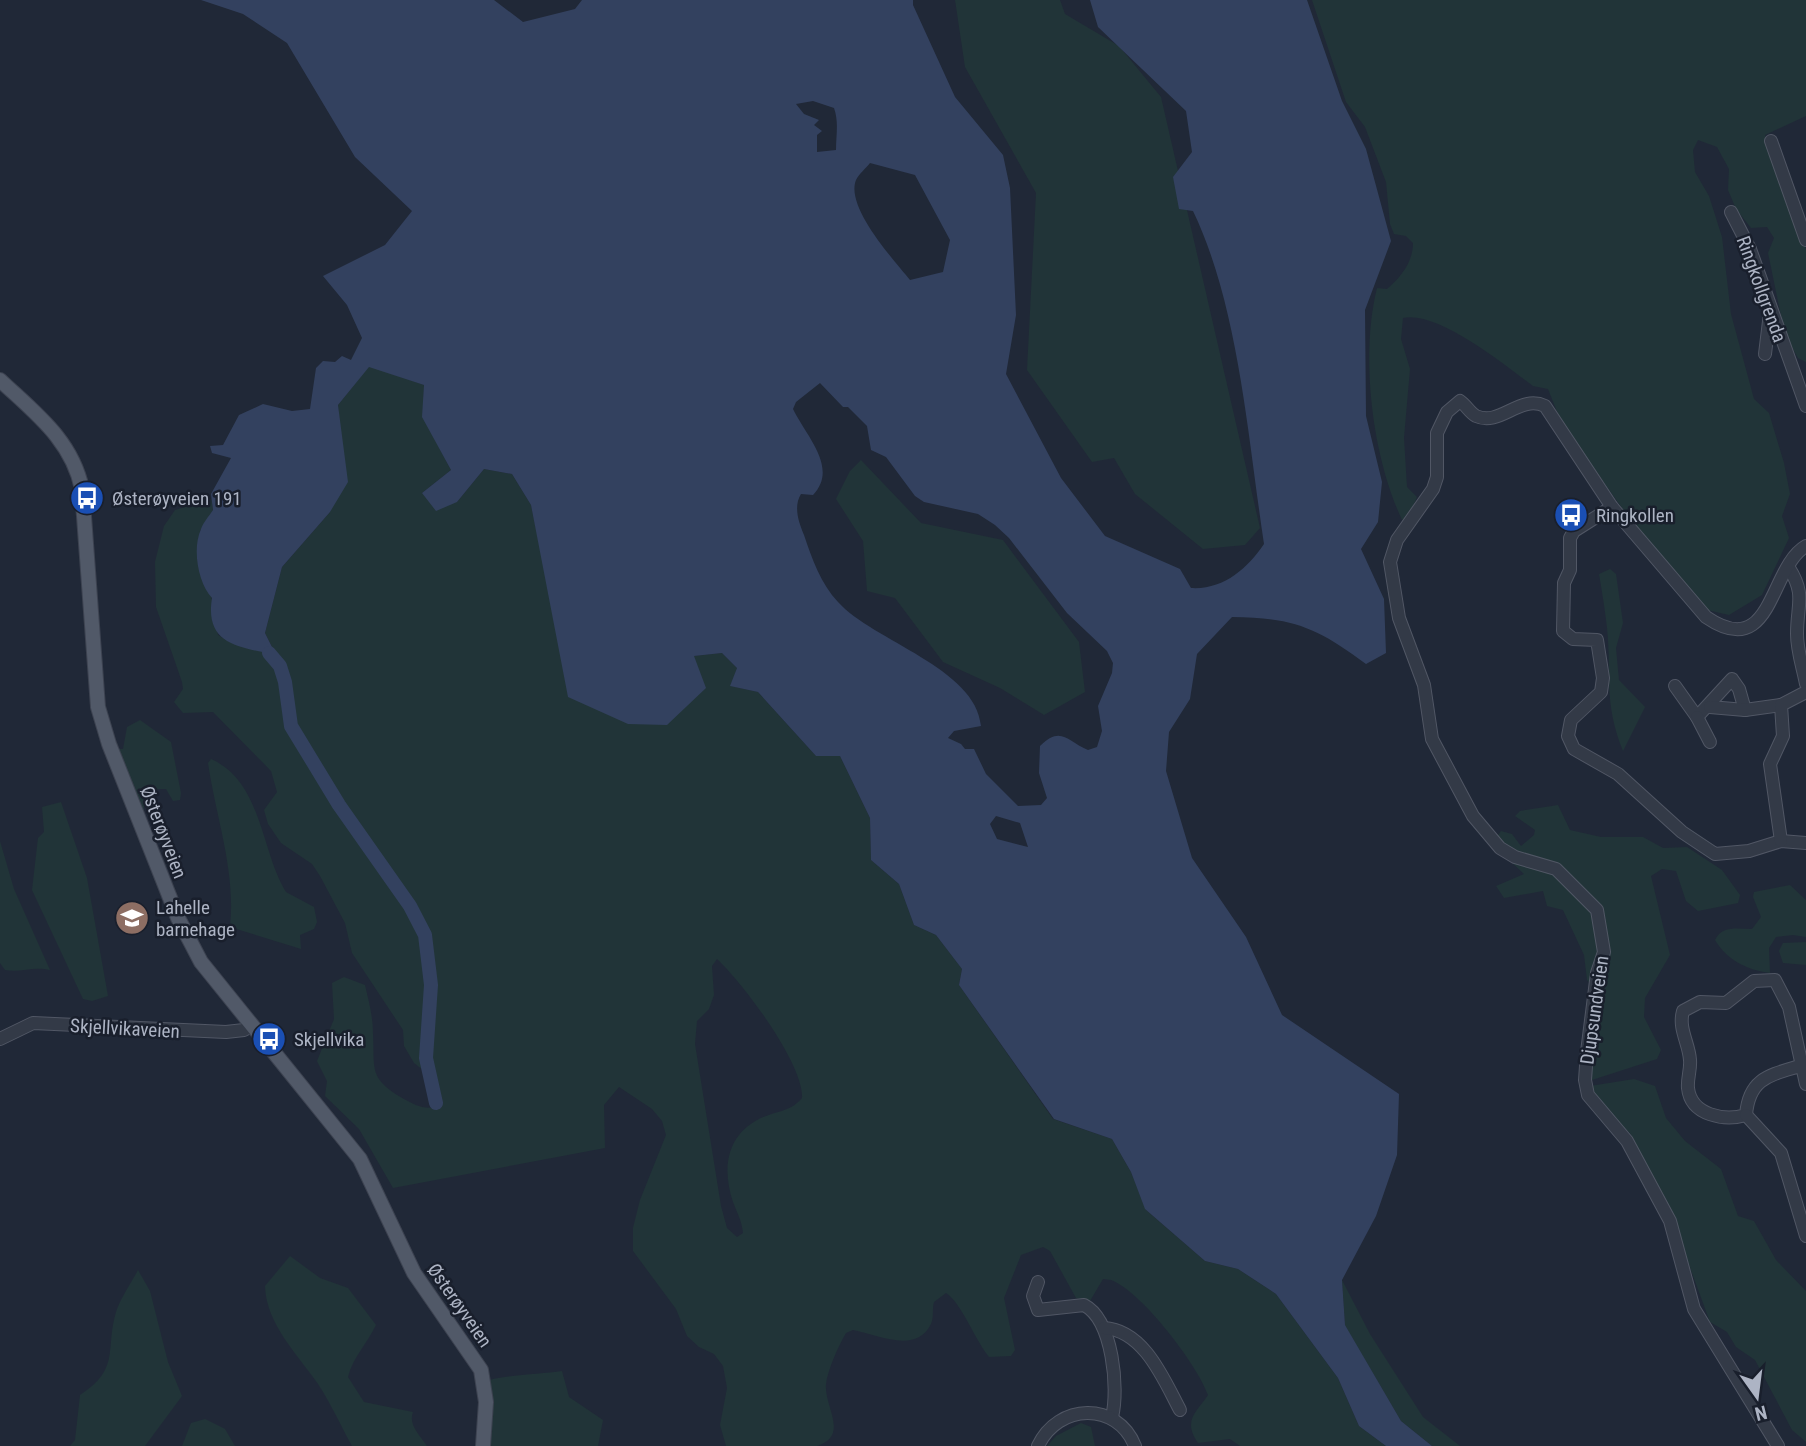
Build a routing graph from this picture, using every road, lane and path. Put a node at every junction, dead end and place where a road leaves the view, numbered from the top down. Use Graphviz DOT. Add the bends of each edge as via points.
graph roads {
  1 [pos="1771,141"];
  2 [pos="1731,212"];
  3 [pos="1806,240"];
  4 [pos="1771,309"];
  5 [pos="1765,354"];
  6 [pos="0,380"];
  7 [pos="1806,406"];
  8 [pos="1612,507"];
  9 [pos="1806,546"];
  10 [pos="1788,568"];
  11 [pos="1806,684"];
  12 [pos="1675,686"];
  13 [pos="1806,692"];
  14 [pos="1781,705"];
  15 [pos="1710,707"];
  16 [pos="1745,710"];
  17 [pos="1697,717"];
  18 [pos="1710,742"];
  19 [pos="1781,841"];
  20 [pos="1806,843"];
  21 [pos="251,1026"];
  22 [pos="0,1039"];
  23 [pos="1800,1066"];
  24 [pos="1806,1084"];
  25 [pos="1746,1115"];
  26 [pos="1806,1236"];
  27 [pos="1038,1282"];
  28 [pos="1104,1328"];
  29 [pos="1180,1410"];
  30 [pos="1112,1418"];
  31 [pos="483,1446"];
  32 [pos="1038,1446"];
  33 [pos="1135,1446"];
  34 [pos="1778,1446"];
  1 -- 3 [label="street"];
  2 -- 4 [label="street, Ringkollgrenda"];
  4 -- 5 [label="street"];
  4 -- 7 [label="street, Ringkollgrenda"];
  6 -- 21 [label="main road, Østerøyveien" via="60,438 75,463 83,497 96,690 104,726 184,932 201,962"];
  8 -- 10 [label="street" via="1706,617 1719,626 1742,628 1760,619"];
  8 -- 19 [label="street" via="1570,538 1563,631 1573,639 1597,640 1603,678 1597,698 1567,728 1571,745 1578,754 1618,774 1682,832 1715,854 1749,851"];
  8 -- 34 [label="street, Djupsundveien" via="1545,406 1518,405 1503,415 1481,418 1460,401 1447,412 1437,433 1437,477 1392,550 1390,577 1399,618 1424,685 1432,739 1473,816 1508,854 1556,869 1597,910 1604,952 1587,1052 1584,1080 1588,1095 1627,1141 1670,1221 1697,1316"];
  9 -- 10 [label="street" via="1793,556"];
  10 -- 11 [label="street" via="1804,590 1797,638"];
  12 -- 17 [label="street"];
  13 -- 14 [label="street"];
  14 -- 16 [label="street"];
  14 -- 19 [label="street" via="1783,736 1770,764"];
  15 -- 16 [label="street"];
  15 -- 16 [label="street" via="1732,679"];
  15 -- 17 [label="street"];
  17 -- 18 [label="street"];
  19 -- 20 [label="street"];
  21 -- 22 [label="street, Skjellvikaveien" via="226,1032 33,1023"];
  21 -- 31 [label="main road, Østerøyveien" via="351,1145 375,1185 414,1273 476,1360 486,1390"];
  23 -- 24 [label="street"];
  23 -- 25 [label="street" via="1757,1083 1747,1099"];
  23 -- 25 [label="street" via="1788,1007 1775,980 1754,981 1727,1003 1700,1002 1682,1011 1681,1026 1690,1058 1688,1089 1694,1102 1722,1119"];
  25 -- 26 [label="street" via="1781,1153"];
  27 -- 28 [label="street" via="1033,1296 1038,1310 1084,1305 1100,1318"];
  28 -- 29 [label="street" via="1118,1329 1150,1356"];
  28 -- 30 [label="street" via="1116,1387"];
  30 -- 32 [label="street" via="1099,1413 1073,1414 1049,1429"];
  30 -- 33 [label="street" via="1122,1424"];
}
